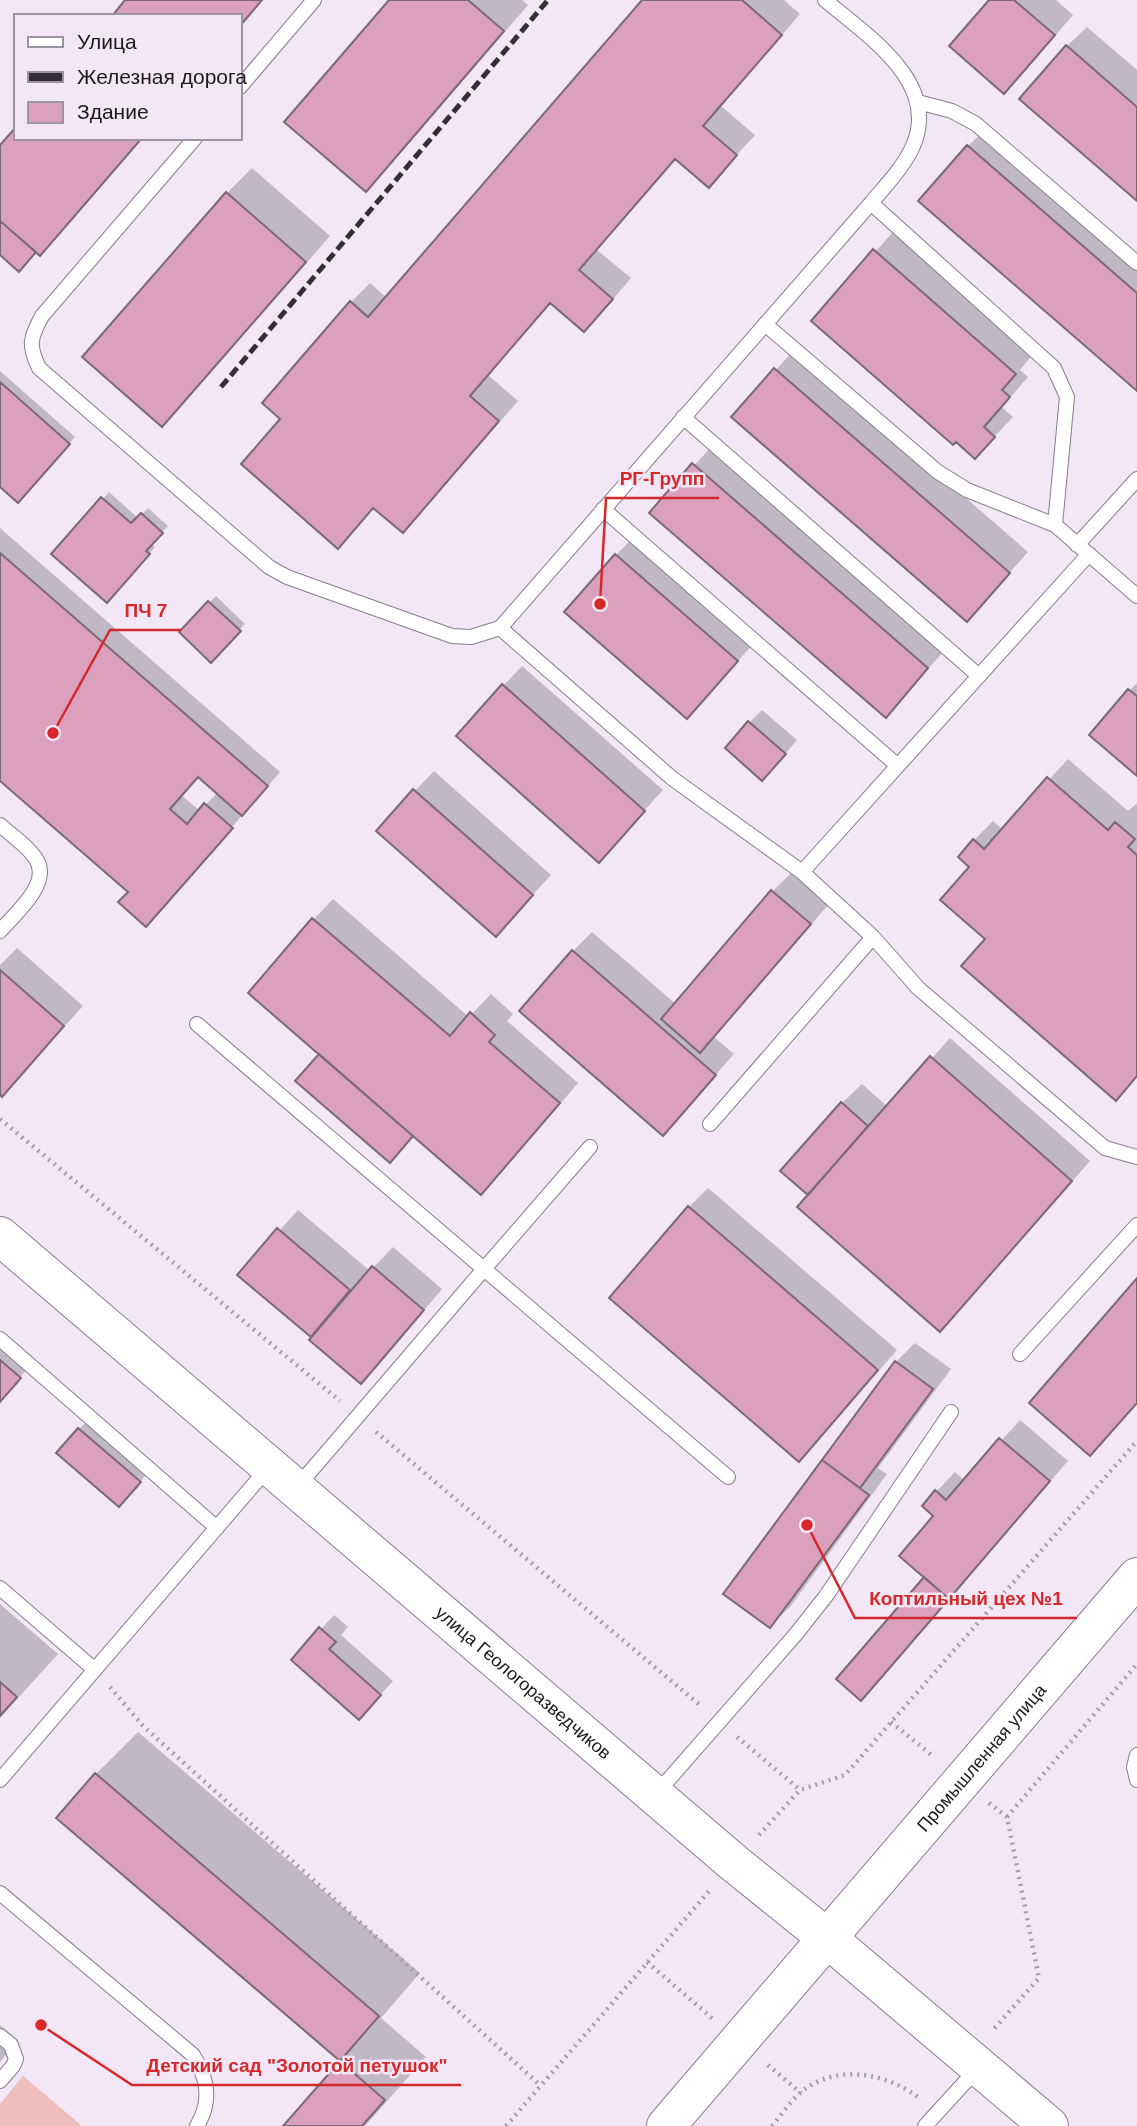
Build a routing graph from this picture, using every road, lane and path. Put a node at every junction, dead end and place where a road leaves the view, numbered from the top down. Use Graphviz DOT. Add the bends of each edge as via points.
graph roads {
  1 [pos="314,0"];
  2 [pos="825,0"];
  3 [pos="242,84"];
  4 [pos="918,102"];
  5 [pos="193,140"];
  6 [pos="870,203"];
  7 [pos="1137,263"];
  8 [pos="765,324"];
  9 [pos="683,417"];
  10 [pos="1137,479"];
  11 [pos="603,509"];
  12 [pos="1055,525"];
  13 [pos="1083,549"];
  14 [pos="1137,596"];
  15 [pos="500,628"];
  16 [pos="979,676"];
  17 [pos="898,766"];
  18 [pos="0,825"];
  19 [pos="802,872"];
  20 [pos="0,931"];
  21 [pos="873,937"];
  22 [pos="197,1024"];
  23 [pos="0,1119"];
  24 [pos="710,1124"];
  25 [pos="590,1147"];
  26 [pos="1137,1157"];
  27 [pos="1137,1225"];
  28 [pos="0,1236"];
  29 [pos="484,1269"];
  30 [pos="0,1339"];
  31 [pos="1020,1354"];
  32 [pos="951,1412"];
  33 [pos="358,1416"];
  34 [pos="1137,1441"];
  35 [pos="283,1477"];
  36 [pos="728,1477"];
  37 [pos="217,1528"];
  38 [pos="1137,1577"];
  39 [pos="0,1588"];
  40 [pos="1137,1664"];
  41 [pos="95,1670"];
  42 [pos="719,1721"];
  43 [pos="891,1722"];
  44 [pos="1137,1755"];
  45 [pos="0,1780"];
  46 [pos="962,1780"];
  47 [pos="1137,1780"];
  48 [pos="655,1795"];
  49 [pos="1007,1817"];
  50 [pos="0,1893"];
  51 [pos="827,1938"];
  52 [pos="647,1962"];
  53 [pos="1039,1978"];
  54 [pos="0,2036"];
  55 [pos="979,2067"];
  56 [pos="0,2081"];
  57 [pos="540,2085"];
  58 [pos="919,2098"];
  59 [pos="197,2126"];
  60 [pos="506,2126"];
  61 [pos="666,2126"];
  62 [pos="772,2126"];
  63 [pos="925,2126"];
  64 [pos="1049,2126"];
  1 -- 3 [label="lane"];
  2 -- 4 [label="lane" via="890,55"];
  4 -- 6 [label="lane" via="914,145"];
  4 -- 7 [label="lane" via="952,111 976,124"];
  5 -- 15 [label="lane" via="42,316 31,335 31,353 39,368 269,567 452,636 471,637"];
  6 -- 8 [label="lane"];
  6 -- 12 [label="lane" via="1054,368 1067,397"];
  8 -- 9 [label="lane"];
  8 -- 12 [label="lane" via="938,472 967,490"];
  9 -- 11 [label="lane"];
  9 -- 16 [label="lane"];
  10 -- 13 [label="lane"];
  11 -- 15 [label="lane"];
  11 -- 17 [label="lane"];
  12 -- 13 [label="lane"];
  13 -- 14 [label="lane"];
  13 -- 16 [label="lane"];
  15 -- 19 [label="lane" via="673,779"];
  16 -- 17 [label="lane"];
  17 -- 19 [label="lane"];
  18 -- 20 [label="lane" via="35,856 41,868 35,891"];
  19 -- 21 [label="lane"];
  21 -- 24 [label="lane"];
  21 -- 26 [label="lane" via="918,988 1105,1148"];
  22 -- 29 [label="lane"];
  23 -- 33 [label="path"];
  25 -- 29 [label="lane"];
  27 -- 31 [label="lane"];
  28 -- 35 [label="main road, улица Геологоразведчиков"];
  29 -- 33 [label="lane"];
  29 -- 36 [label="lane"];
  30 -- 37 [label="lane"];
  32 -- 42 [label="lane" via="826,1595"];
  33 -- 35 [label="lane"];
  33 -- 42 [label="path"];
  34 -- 42 [label="path" via="845,1775 800,1790"];
  35 -- 37 [label="lane"];
  35 -- 48 [label="main road, улица Геологоразведчиков"];
  37 -- 41 [label="lane"];
  38 -- 46 [label="main road, Промышленная улица"];
  39 -- 41 [label="lane"];
  40 -- 49 [label="path"];
  41 -- 45 [label="lane"];
  41 -- 57 [label="path" via="143,1726"];
  42 -- 48 [label="lane"];
  43 -- 46 [label="path"];
  44 -- 47 [label="lane"];
  46 -- 49 [label="path"];
  46 -- 51 [label="main road, Промышленная улица"];
  48 -- 51 [label="main road, улица Геологоразведчиков"];
  49 -- 53 [label="path"];
  50 -- 59 [label="lane" via="192,2055 204,2072 207,2098"];
  51 -- 55 [label="main road, улица Геологоразведчиков"];
  51 -- 61 [label="main road, Промышленная улица"];
  52 -- 57 [label="path"];
  54 -- 56 [label="lane" via="11,2045 16,2059"];
  55 -- 63 [label="lane"];
  55 -- 64 [label="main road, улица Геологоразведчиков"];
  57 -- 60 [label="path"];
  58 -- 62 [label="path" via="883,2079 855,2074 825,2077 800,2092"];
}
